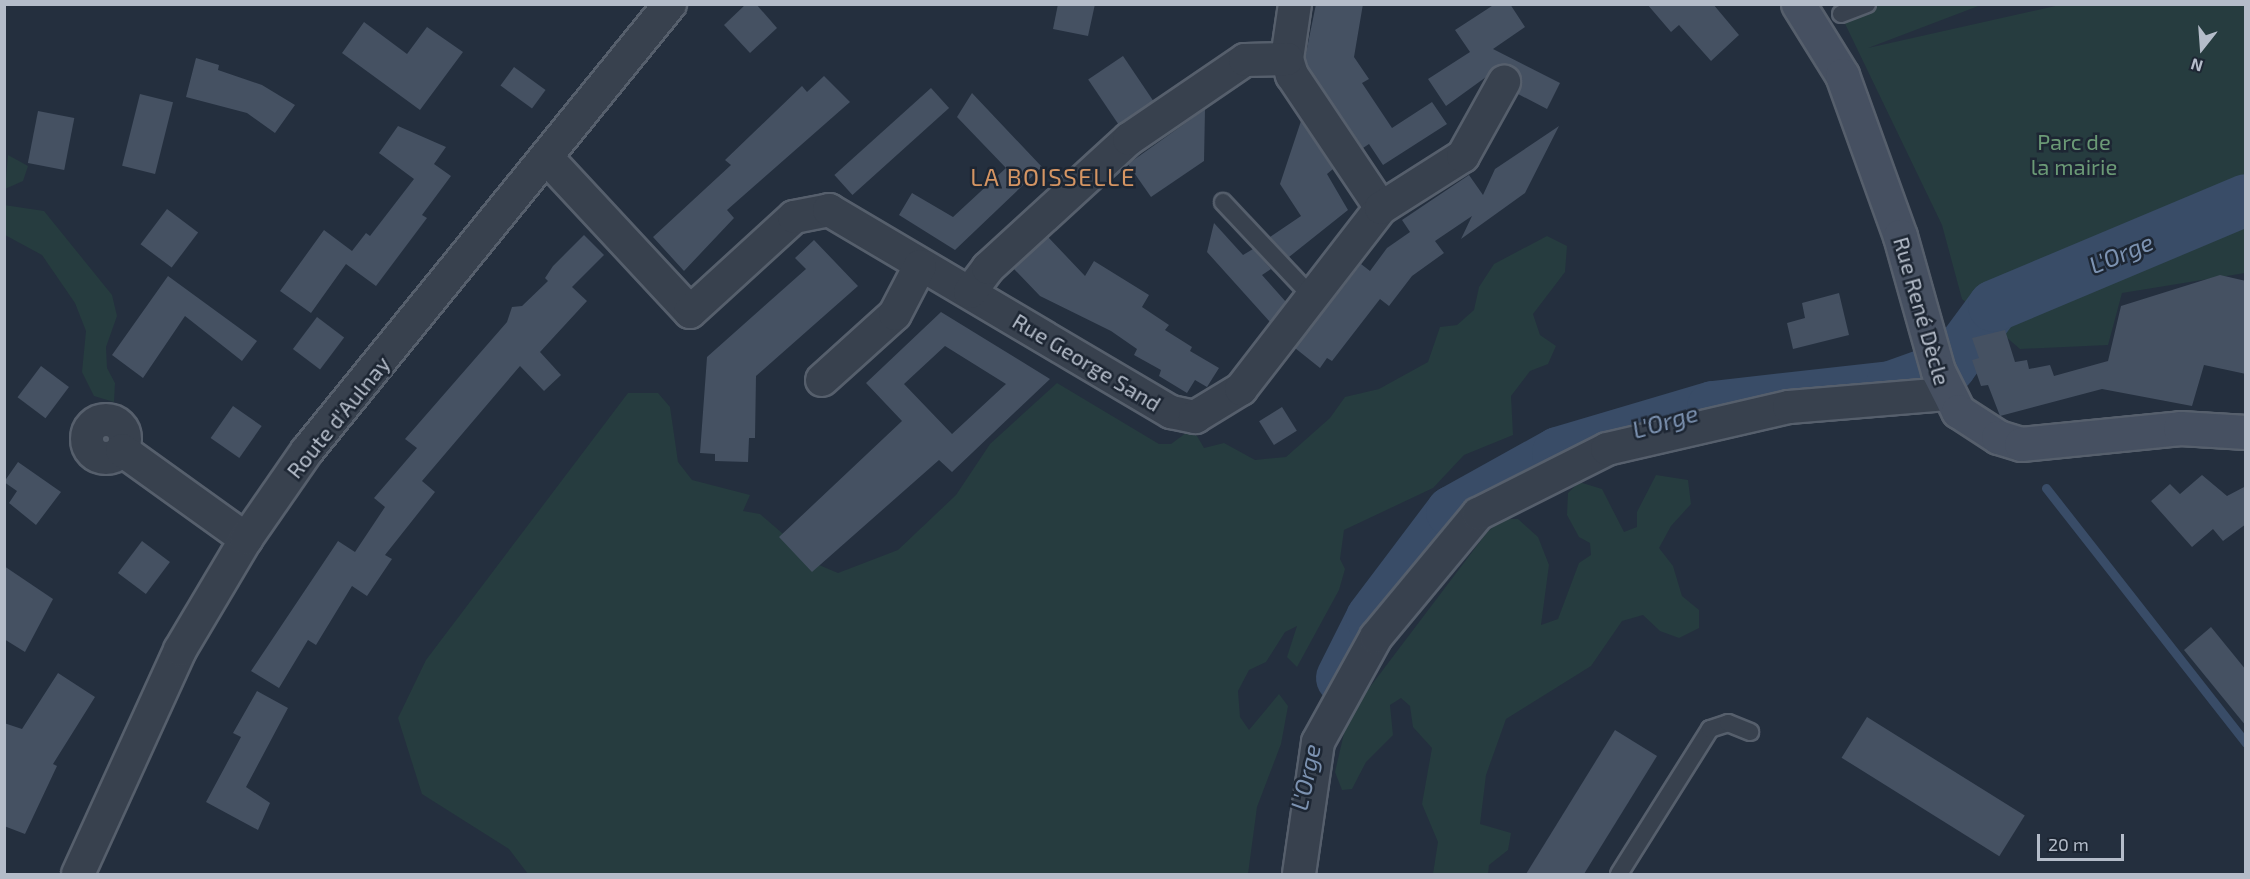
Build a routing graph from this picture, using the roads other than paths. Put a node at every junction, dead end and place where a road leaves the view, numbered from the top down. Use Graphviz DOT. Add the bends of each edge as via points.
graph roads {
  1 [pos="670,4"];
  2 [pos="1295,4"];
  3 [pos="1798,4"];
  4 [pos="1867,4"];
  5 [pos="1841,14"];
  6 [pos="1287,59"];
  7 [pos="1504,82"];
  8 [pos="547,158"];
  9 [pos="1223,202"];
  10 [pos="1381,208"];
  11 [pos="920,266"];
  12 [pos="970,292"];
  13 [pos="1314,299"];
  14 [pos="822,380"];
  15 [pos="1942,382"];
  16 [pos="2246,432"];
  17 [pos="122,450"];
  18 [pos="246,539"];
  19 [pos="1750,732"];
  20 [pos="78,874"];
  21 [pos="1299,874"];
  22 [pos="1619,874"];
  1 -- 8 [label="street, Route d'Aulnay"];
  2 -- 6 [label="street"];
  3 -- 15 [label="street, Rue René Dècle" via="1842,75"];
  4 -- 5 [label="lane"];
  6 -- 10 [label="street" via="1300,90"];
  6 -- 12 [label="street" via="1245,60 1129,139 988,268"];
  7 -- 10 [label="street" via="1463,156"];
  8 -- 11 [label="street, Rue George Sand" via="690,312 794,217 829,210"];
  8 -- 18 [label="street, Route d'Aulnay" via="307,451"];
  9 -- 13 [label="lane"];
  10 -- 13 [label="street, Rue George Sand"];
  11 -- 12 [label="street, Rue George Sand"];
  11 -- 14 [label="street" via="895,314"];
  12 -- 13 [label="street, Rue George Sand" via="1171,412 1195,417 1241,389"];
  15 -- 16 [label="street, Rue René Dècle" via="1976,425 2021,444 2180,428"];
  15 -- 21 [label="street" via="1790,407 1607,448 1478,514 1376,638 1318,742"];
  17 -- 18 [label="street"];
  18 -- 20 [label="street, Route d'Aulnay" via="180,650"];
  19 -- 22 [label="lane" via="1728,723 1710,729"];
}
